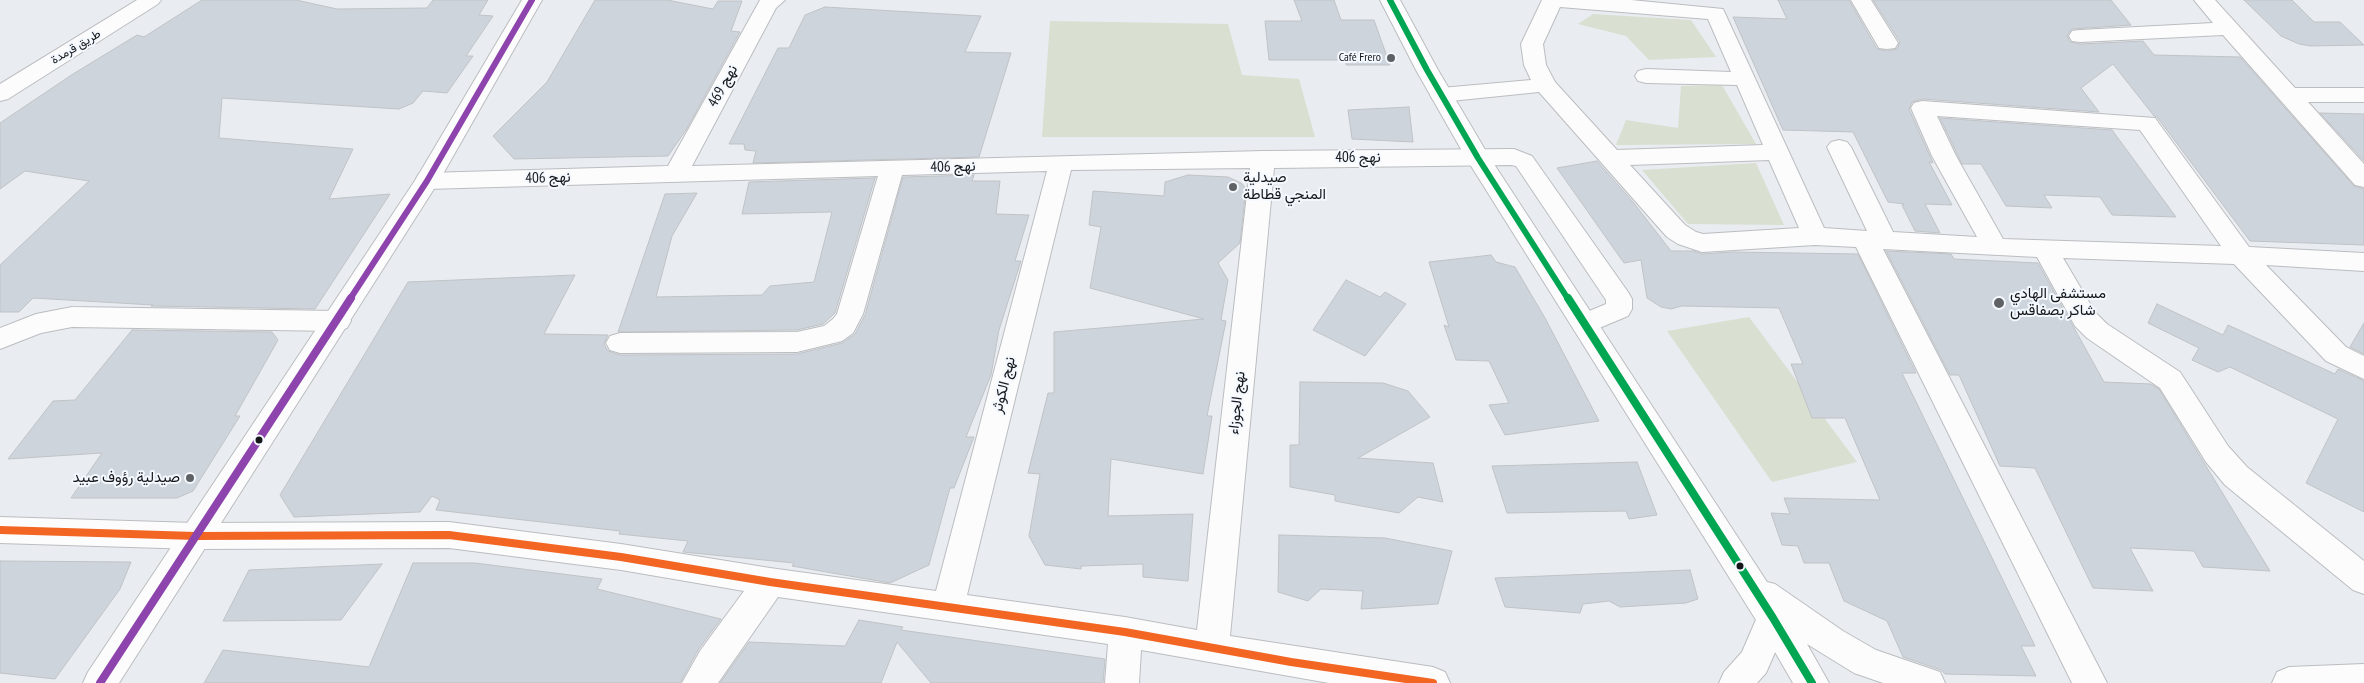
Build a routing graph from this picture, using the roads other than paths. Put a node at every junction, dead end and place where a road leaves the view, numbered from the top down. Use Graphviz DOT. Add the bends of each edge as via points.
graph roads {
  1 [pos="151,0"];
  2 [pos="532,0"];
  3 [pos="775,0"];
  4 [pos="1861,0"];
  5 [pos="2204,0"];
  6 [pos="1391,1"];
  7 [pos="1552,1"];
  8 [pos="1714,6"];
  9 [pos="2228,28"];
  10 [pos="2080,36"];
  11 [pos="1887,43"];
  12 [pos="1646,76"];
  13 [pos="1745,79"];
  14 [pos="1545,85"];
  15 [pos="0,94"];
  16 [pos="2288,94"];
  17 [pos="2364,94"];
  18 [pos="1441,95"];
  19 [pos="1839,147"];
  20 [pos="1777,152"];
  21 [pos="1478,158"];
  22 [pos="1611,158"];
  23 [pos="1264,159"];
  24 [pos="1061,163"];
  25 [pos="892,169"];
  26 [pos="674,175"];
  27 [pos="2364,179"];
  28 [pos="427,181"];
  29 [pos="1815,236"];
  30 [pos="1874,240"];
  31 [pos="1995,247"];
  32 [pos="2045,249"];
  33 [pos="2242,255"];
  34 [pos="2364,262"];
  35 [pos="336,321"];
  36 [pos="1585,324"];
  37 [pos="0,339"];
  38 [pos="620,343"];
  39 [pos="2364,369"];
  40 [pos="0,530"];
  41 [pos="195,536"];
  42 [pos="2364,580"];
  43 [pos="770,582"];
  44 [pos="1753,588"];
  45 [pos="948,607"];
  46 [pos="1773,618"];
  47 [pos="1125,632"];
  48 [pos="1212,646"];
  49 [pos="1292,672"];
  50 [pos="2364,680"];
  51 [pos="1420,682"];
  52 [pos="100,683"];
  53 [pos="699,683"];
  54 [pos="1122,683"];
  55 [pos="1736,683"];
  56 [pos="1812,683"];
  57 [pos="1928,683"];
  58 [pos="2090,683"];
  59 [pos="2289,683"];
  1 -- 15 [label="street, طريق قرمدة"];
  2 -- 28 [label="street"];
  3 -- 26 [label="street, نهج 469" via="768,4"];
  4 -- 11 [label="street"];
  5 -- 9 [label="street"];
  6 -- 18 [label="street"];
  7 -- 8 [label="street"];
  7 -- 14 [label="street" via="1532,44 1535,65"];
  8 -- 13 [label="street"];
  9 -- 10 [label="street"];
  9 -- 16 [label="street"];
  12 -- 13 [label="street"];
  13 -- 20 [label="street"];
  14 -- 18 [label="street"];
  14 -- 22 [label="street"];
  16 -- 17 [label="street"];
  16 -- 27 [label="street"];
  18 -- 21 [label="street"];
  19 -- 30 [label="street"];
  20 -- 22 [label="street"];
  20 -- 29 [label="street"];
  21 -- 23 [label="street, نهج 406"];
  21 -- 36 [label="street"];
  21 -- 36 [label="street, نهج 406" via="1514,156 1524,161 1619,299 1619,309"];
  22 -- 29 [label="street" via="1687,238 1702,243"];
  23 -- 24 [label="street, نهج 406"];
  23 -- 48 [label="street, نهج الجوزاء"];
  24 -- 25 [label="street, نهج 406"];
  24 -- 45 [label="street, نهج الكوثر"];
  25 -- 26 [label="street, نهج 406"];
  25 -- 38 [label="street" via="850,314 843,326 832,334 797,342"];
  26 -- 28 [label="street, نهج 406"];
  28 -- 35 [label="street"];
  29 -- 30 [label="street"];
  30 -- 31 [label="street"];
  30 -- 58 [label="street"];
  31 -- 32 [label="street"];
  31 -- 33 [label="street" via="1944,156 1922,108 2147,123"];
  32 -- 33 [label="street"];
  32 -- 42 [label="street" via="2085,319 2096,331 2170,380 2217,454 2236,476"];
  33 -- 34 [label="street"];
  33 -- 39 [label="street" via="2336,354"];
  35 -- 37 [label="street" via="72,317 36,324"];
  35 -- 41 [label="street"];
  36 -- 44 [label="street"];
  40 -- 41 [label="street"];
  41 -- 43 [label="street" via="449,535 612,556"];
  41 -- 52 [label="street"];
  43 -- 45 [label="street"];
  43 -- 53 [label="street"];
  44 -- 46 [label="street"];
  44 -- 57 [label="street" via="1866,662"];
  45 -- 47 [label="street"];
  46 -- 55 [label="street" via="1754,662"];
  46 -- 56 [label="street"];
  47 -- 48 [label="street"];
  47 -- 54 [label="street"];
  48 -- 49 [label="street"];
  49 -- 51 [label="street"];
  50 -- 59 [label="street"];
}
